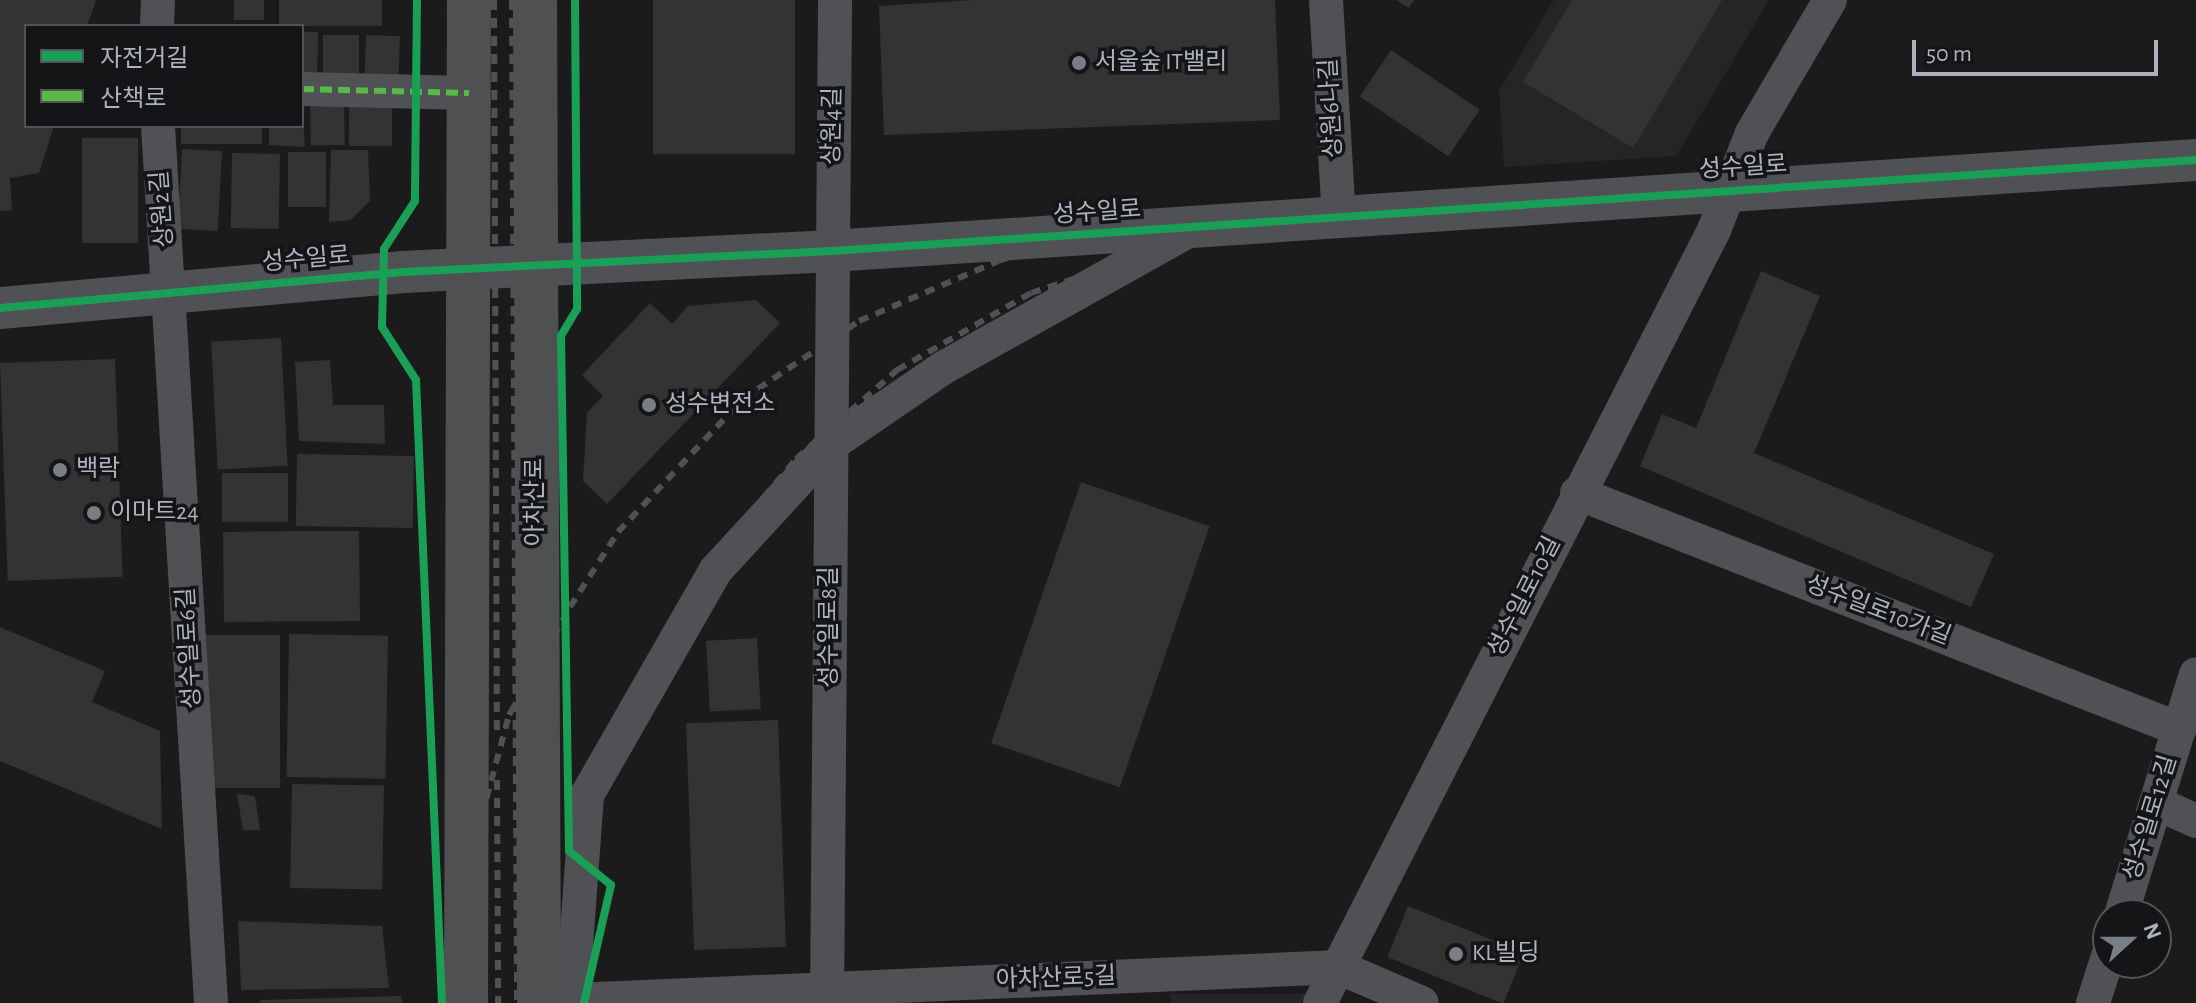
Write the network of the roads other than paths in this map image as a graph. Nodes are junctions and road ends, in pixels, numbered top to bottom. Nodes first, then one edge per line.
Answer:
1 (158, 0) edge
2 (469, 0) edge
3 (535, 0) edge
4 (835, 0) edge
5 (1326, 0) edge
6 (1830, 0) edge
7 (157, 24) edge
8 (304, 89) edge
9 (469, 93) junction
10 (158, 128) edge
11 (2196, 160) edge
12 (1724, 189) junction
13 (1339, 217) junction
14 (1197, 227) junction
15 (832, 251) junction
16 (534, 264) junction
17 (470, 268) junction
18 (169, 293) junction
19 (0, 308) edge
20 (832, 444) junction
21 (1577, 493) junction
22 (2196, 674) edge
23 (2179, 729) junction
24 (2156, 803) junction
25 (2196, 821) edge
26 (2126, 899) edge
27 (1338, 967) junction
28 (2101, 979) edge
29 (827, 996) edge
30 (550, 1001) edge
31 (211, 1003) edge
32 (466, 1003) edge
33 (1320, 1003) edge
34 (1422, 1003) edge
35 (2093, 1003) edge

1 - 7 street
2 - 9 main road
3 - 16 main road, 아차산로
4 - 15 street, 상원4길
5 - 13 street, 상원6나길
6 - 12 street, 성수일로10길
8 - 9 street
9 - 17 main road
10 - 18 street, 상원2길
11 - 12 street, 성수일로
12 - 13 street, 성수일로
12 - 21 street, 성수일로10길
13 - 14 street, 성수일로
14 - 15 street, 성수일로
14 - 20 street, 성수일로
15 - 16 street, 성수일로
15 - 20 street, 성수일로8길
16 - 17 street, 성수일로
16 - 30 main road, 아차산로
17 - 18 street, 성수일로
17 - 32 main road
18 - 19 street, 성수일로
18 - 31 street, 성수일로6길
20 - 29 street, 성수일로8길
20 - 30 street
21 - 23 street, 성수일로10가길
21 - 27 street, 성수일로10길
22 - 23 street, 성수일로12길
23 - 24 street, 성수일로12길
24 - 25 street
24 - 26 street, 성수일로12길
27 - 29 street, 아차산로5길
27 - 33 street, 성수일로10길
27 - 34 street, 아차산로5길
28 - 35 street
29 - 30 street, 아차산로5길

